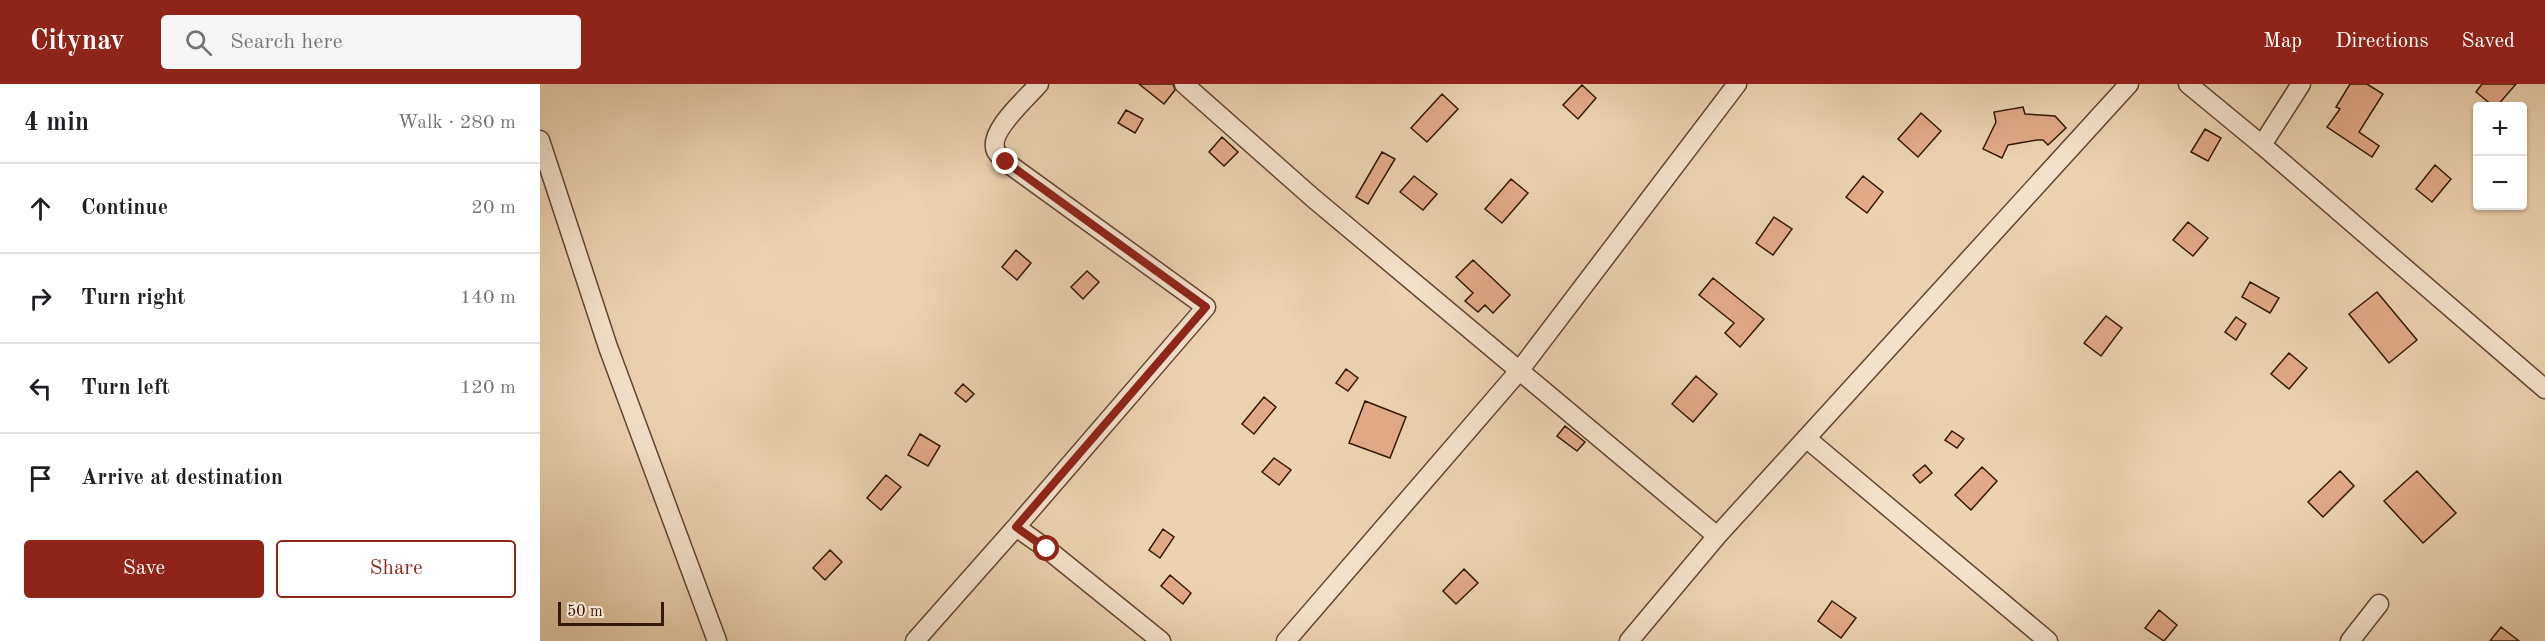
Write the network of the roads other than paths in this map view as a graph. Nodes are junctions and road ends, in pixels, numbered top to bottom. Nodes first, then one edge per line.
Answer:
1 (1039, 84) edge
2 (1184, 84) edge
3 (1737, 84) edge
4 (2129, 84) edge
5 (2188, 84) edge
6 (2301, 84) edge
7 (540, 140) edge
8 (2262, 145) junction
9 (1519, 371) junction
10 (2545, 389) edge
11 (1806, 438) junction
12 (1016, 527) junction
13 (1717, 536) junction
14 (2379, 604) dead end
15 (2025, 633) edge
16 (717, 641) edge
17 (915, 641) edge
18 (1161, 641) edge
19 (1286, 641) edge
20 (1629, 641) edge
21 (2048, 641) edge
22 (2350, 641) edge

1 - 12 street
2 - 9 street
3 - 9 street
4 - 11 street
5 - 8 street
6 - 8 street
7 - 16 street
8 - 10 street
9 - 13 street
9 - 19 street
11 - 13 street
11 - 15 street
12 - 17 street
12 - 18 street
13 - 20 street
14 - 22 street
15 - 21 street

